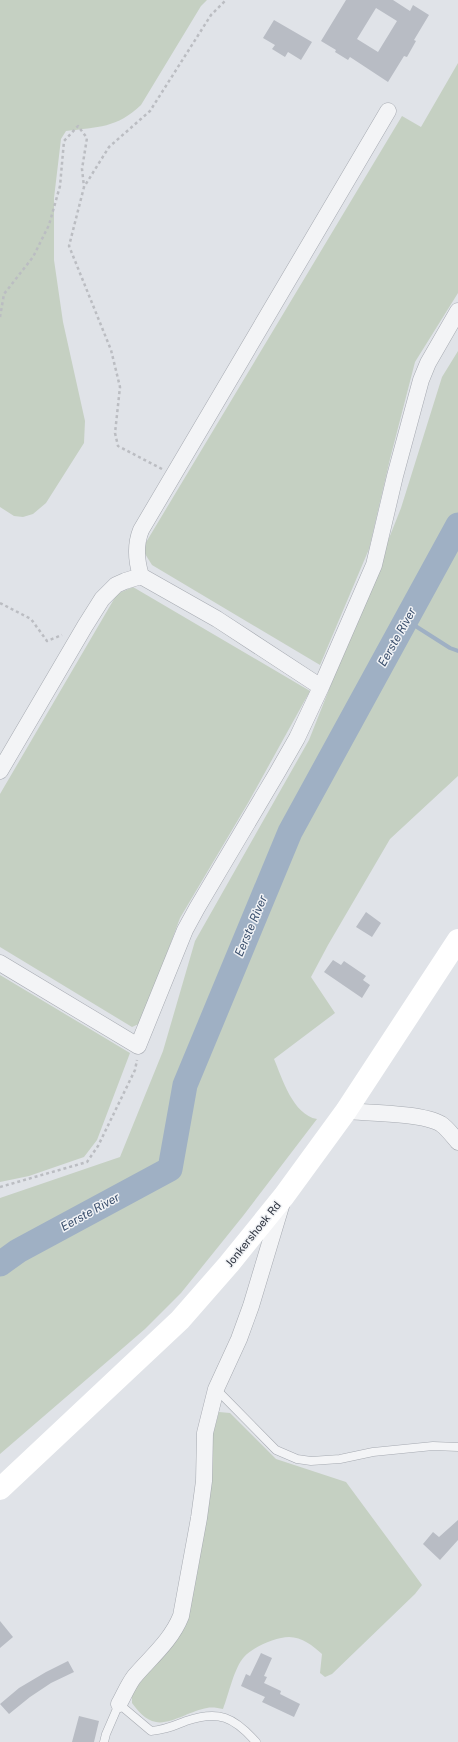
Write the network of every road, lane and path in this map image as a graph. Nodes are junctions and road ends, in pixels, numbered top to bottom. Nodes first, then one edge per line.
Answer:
1 (226, 0) edge
2 (388, 111) dead end
3 (84, 187) junction
4 (458, 311) edge
5 (0, 317) edge
6 (172, 476) junction
7 (141, 576) junction
8 (0, 603) edge
9 (85, 626) junction
10 (321, 687) junction
11 (0, 771) edge
12 (458, 940) edge
13 (0, 963) edge
14 (138, 1046) junction
15 (346, 1111) junction
16 (458, 1142) edge
17 (0, 1187) edge
18 (284, 1196) junction
19 (216, 1389) junction
20 (458, 1447) edge
21 (0, 1489) edge
22 (119, 1704) junction
23 (104, 1742) edge
24 (256, 1742) edge

1 - 3 path
2 - 6 street
3 - 5 path
3 - 6 path
4 - 10 street
6 - 7 street
7 - 9 street
7 - 10 street
8 - 9 path
9 - 11 street
10 - 14 street
12 - 15 street, Jonkershoek Rd
13 - 14 street
14 - 17 path
15 - 16 street
15 - 18 street, Jonkershoek Rd
18 - 19 street
18 - 21 street, Jonkershoek Rd
19 - 20 lane
19 - 22 street
22 - 23 lane
22 - 24 lane

